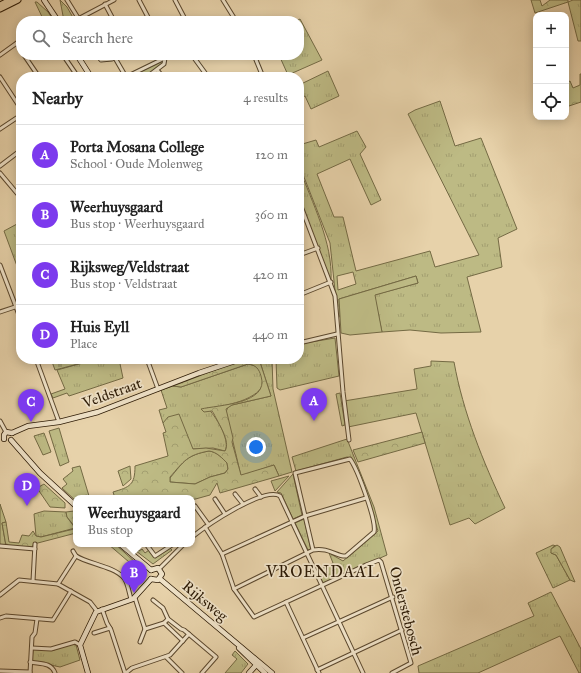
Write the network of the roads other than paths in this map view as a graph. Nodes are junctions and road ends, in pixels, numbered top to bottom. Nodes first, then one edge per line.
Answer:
1 (10, 0) edge
2 (18, 0) edge
3 (44, 0) edge
4 (48, 0) edge
5 (67, 0) edge
6 (114, 0) edge
7 (139, 0) edge
8 (175, 0) edge
9 (223, 0) edge
10 (106, 4) junction
11 (0, 5) edge
12 (0, 9) edge
13 (51, 9) junction
14 (55, 16) edge
15 (77, 16) edge
16 (86, 16) edge
17 (112, 16) edge
18 (147, 16) edge
19 (183, 16) edge
20 (233, 16) edge
21 (16, 44) edge
22 (0, 55) edge
23 (27, 60) edge
24 (66, 60) edge
25 (80, 60) edge
26 (116, 60) edge
27 (161, 60) edge
28 (165, 60) edge
29 (196, 60) edge
30 (256, 60) edge
31 (157, 70) joint
32 (36, 72) edge
33 (75, 72) edge
34 (88, 72) edge
35 (123, 72) edge
36 (136, 72) edge
37 (154, 72) edge
38 (204, 72) edge
39 (261, 72) edge
40 (0, 77) edge
41 (16, 102) edge
42 (16, 118) edge
43 (0, 129) edge
44 (16, 154) edge
45 (0, 166) edge
46 (0, 173) edge
47 (16, 192) edge
48 (304, 214) edge
49 (318, 248) junction
50 (304, 253) edge
51 (0, 265) edge
52 (331, 282) junction
53 (304, 292) edge
54 (16, 307) joint
55 (0, 312) edge
56 (337, 334) junction
57 (304, 342) edge
58 (38, 364) edge
59 (149, 364) edge
60 (227, 364) edge
61 (158, 389) junction
62 (0, 421) edge
63 (59, 422) junction
64 (6, 432) junction
65 (12, 433) junction
66 (2, 440) edge
67 (11, 440) junction
68 (349, 440) dead end
69 (255, 489) dead end
70 (235, 494) dead end
71 (261, 498) junction
72 (366, 498) junction
73 (215, 499) dead end
74 (73, 503) edge
75 (243, 504) junction
76 (195, 506) dead end
77 (225, 514) junction
78 (304, 516) junction
79 (292, 522) junction
80 (208, 524) junction
81 (205, 527) junction
82 (195, 535) edge
83 (35, 544) dead end
84 (0, 546) edge
85 (124, 547) edge
86 (148, 547) edge
87 (168, 547) edge
88 (173, 547) edge
89 (181, 547) edge
90 (35, 548) junction
91 (313, 550) junction
92 (73, 551) dead end
93 (176, 551) junction
94 (307, 552) junction
95 (222, 554) junction
96 (76, 556) junction
97 (160, 569) junction
98 (151, 570) junction
99 (160, 578) junction
100 (151, 579) junction
101 (33, 581) junction
102 (58, 584) junction
103 (322, 585) junction
104 (234, 589) junction
105 (71, 591) junction
106 (0, 595) edge
107 (393, 596) junction
108 (133, 598) junction
109 (153, 600) dead end
110 (286, 602) junction
111 (100, 610) junction
112 (0, 618) edge
113 (37, 619) junction
114 (168, 619) junction
115 (340, 622) junction
116 (164, 624) junction
117 (110, 628) junction
118 (145, 629) junction
119 (402, 630) junction
120 (94, 633) dead end
121 (189, 634) junction
122 (303, 638) junction
123 (183, 641) junction
124 (140, 642) dead end
125 (80, 645) junction
126 (32, 648) junction
127 (354, 652) junction
128 (166, 657) junction
129 (30, 662) junction
130 (258, 665) junction
131 (0, 671) edge
132 (318, 671) edge
133 (30, 673) edge
134 (55, 673) edge
135 (88, 673) edge
136 (126, 673) edge
137 (182, 673) edge
138 (202, 673) edge
139 (249, 673) edge
140 (252, 673) edge
141 (265, 673) edge
142 (272, 673) edge
143 (362, 673) edge
144 (392, 673) edge

1 - 11 main road
2 - 12 main road
3 - 13 street
4 - 13 street
5 - 15 street
6 - 10 street
7 - 18 street
8 - 19 street
9 - 20 street
10 - 16 street
10 - 17 street
13 - 14 street
21 - 22 street
23 - 32 street
24 - 33 street
25 - 34 street
26 - 35 street
27 - 36 street
28 - 31 street
29 - 38 street
30 - 39 street
31 - 37 street
40 - 41 street
42 - 43 street
44 - 45 street
46 - 47 street
48 - 49 street
49 - 50 street
49 - 52 street
51 - 54 street
52 - 53 street
52 - 56 street
54 - 55 street
56 - 57 street
56 - 68 street
58 - 63 street
59 - 61 street
60 - 61 street, Veldstraat
61 - 63 street, Veldstraat
62 - 64 street
63 - 65 street, Veldstraat
64 - 65 street
64 - 66 street
65 - 67 street
66 - 67 street
67 - 74 street
69 - 71 street
70 - 75 street
71 - 75 street
71 - 79 street
72 - 78 street
72 - 78 street
72 - 91 street
73 - 77 street
75 - 77 street
76 - 80 street
77 - 80 street
78 - 79 street
78 - 91 street
79 - 94 street
79 - 95 street
80 - 81 street
81 - 82 street
81 - 95 street
83 - 90 street
84 - 90 street
85 - 98 street
86 - 87 street
88 - 93 street
89 - 93 street
90 - 101 street
91 - 94 street
92 - 96 street
93 - 97 street
94 - 103 street
94 - 104 street
95 - 104 street
96 - 102 street
96 - 108 street
97 - 98 street
97 - 99 street
98 - 100 street
99 - 100 street
99 - 130 street, Rijksweg
100 - 108 street
101 - 102 street
101 - 106 street
102 - 105 street
103 - 107 street, Onderstebosch
103 - 110 street, Onderstebosch
103 - 115 street
104 - 110 street, Onderstebosch
105 - 111 street
105 - 113 street
107 - 115 street
107 - 119 street, Onderstebosch
108 - 111 street
108 - 118 street
109 - 114 street
110 - 122 street
111 - 117 street
111 - 125 street
112 - 113 street
113 - 126 street
114 - 116 street
114 - 121 street
115 - 122 street
115 - 127 street
116 - 118 street
116 - 123 street
117 - 120 street
117 - 136 street
118 - 124 street
119 - 127 street
119 - 144 street, Onderstebosch
121 - 123 street
121 - 138 street
122 - 132 street
123 - 128 street
125 - 126 street
125 - 135 street
126 - 129 street
127 - 132 street
127 - 143 street
128 - 136 street
128 - 137 street
129 - 133 street
129 - 134 street
130 - 139 street
130 - 140 street
130 - 141 street, Rijksweg
130 - 142 street, Rijksweg
131 - 133 street

